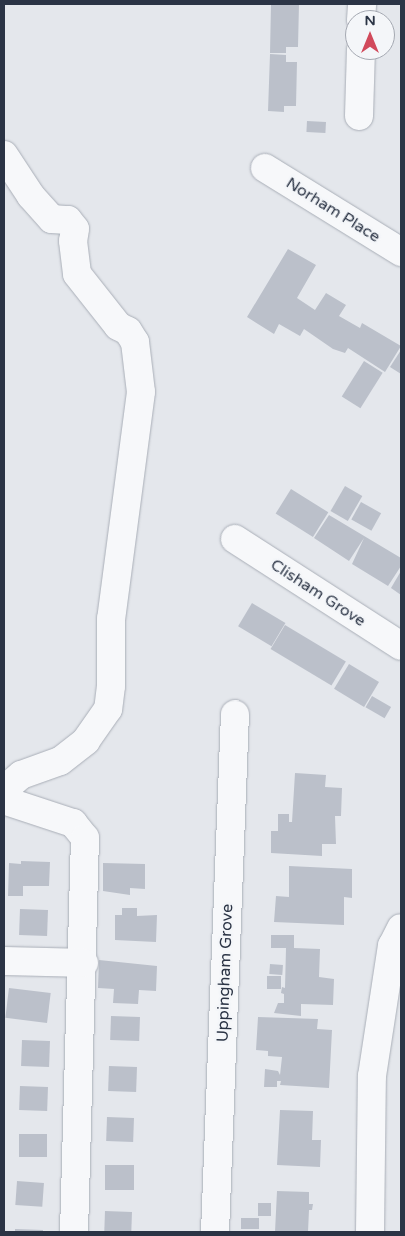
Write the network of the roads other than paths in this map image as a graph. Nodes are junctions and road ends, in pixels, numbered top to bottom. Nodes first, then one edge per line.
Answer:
1 (361, 60) edge
2 (359, 116) dead end
3 (4, 155) edge
4 (265, 168) dead end
5 (401, 252) edge
6 (235, 539) dead end
7 (401, 646) edge
8 (235, 714) dead end
9 (401, 928) edge
10 (4, 961) edge
11 (84, 963) junction
12 (74, 1232) edge
13 (216, 1232) edge
14 (370, 1232) edge

1 - 2 street
3 - 11 street
4 - 5 street, Norham Place
6 - 7 street, Clisham Grove
8 - 13 street, Uppingham Grove
9 - 14 street
10 - 11 street
11 - 12 street

